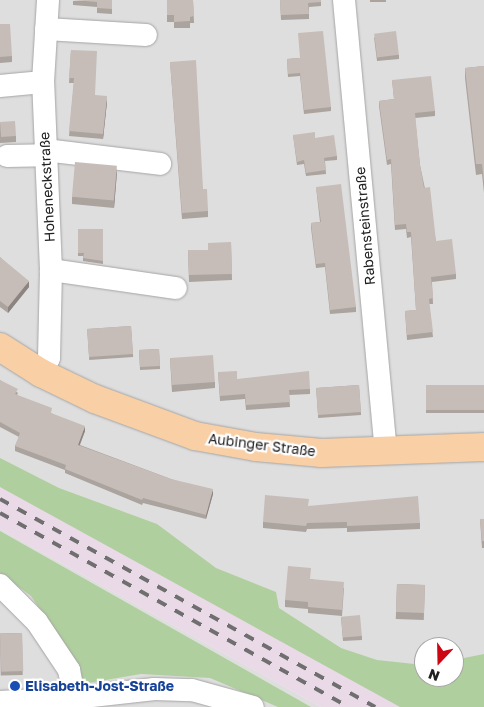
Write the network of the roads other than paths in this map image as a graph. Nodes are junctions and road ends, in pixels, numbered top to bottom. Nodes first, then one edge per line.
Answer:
1 (48, 0) edge
2 (344, 0) edge
3 (46, 29) junction
4 (146, 35) dead end
5 (43, 82) junction
6 (0, 86) edge
7 (46, 152) junction
8 (7, 156) dead end
9 (160, 164) dead end
10 (52, 270) junction
11 (176, 288) dead end
12 (0, 347) edge
13 (41, 373) junction
14 (484, 446) edge
15 (386, 452) junction
16 (0, 585) edge
17 (0, 702) edge
18 (75, 703) edge
19 (252, 707) edge

1 - 3 street, Hoheneckstraße
2 - 15 street, Rabensteinstraße
3 - 4 street
3 - 5 street, Hoheneckstraße
5 - 6 street
5 - 7 street, Hoheneckstraße
7 - 8 street
7 - 9 street
7 - 10 street, Hoheneckstraße
10 - 11 street
10 - 13 street, Hoheneckstraße
12 - 13 main road, Aubinger Straße
13 - 15 main road, Aubinger Straße
14 - 15 main road, Aubinger Straße
16 - 18 street
17 - 18 street
18 - 19 street

